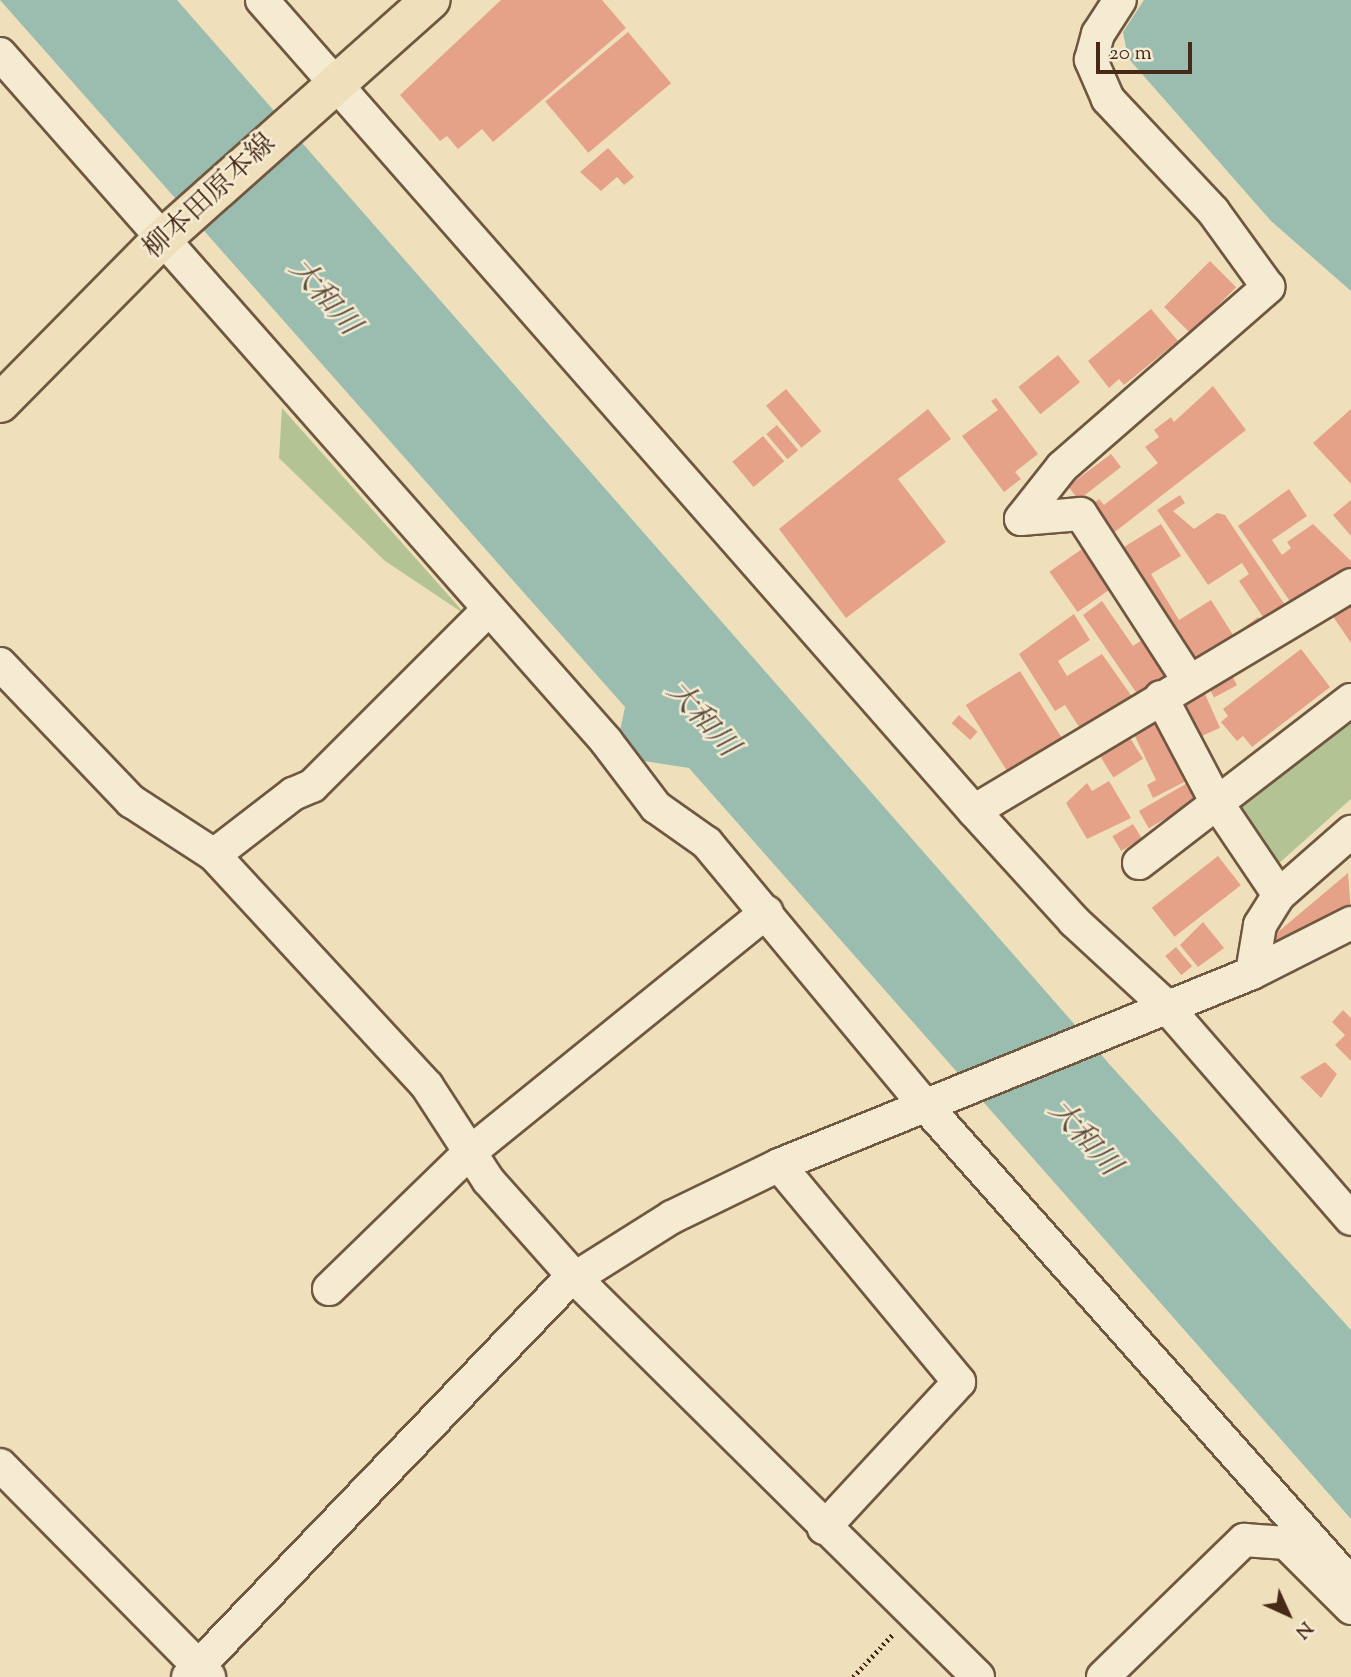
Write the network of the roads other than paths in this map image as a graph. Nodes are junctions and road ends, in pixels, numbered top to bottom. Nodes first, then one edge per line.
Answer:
1 (262, 0) edge
2 (430, 0) edge
3 (1120, 0) edge
4 (0, 54) edge
5 (331, 86) junction
6 (166, 236) junction
7 (0, 403) edge
8 (1351, 586) edge
9 (486, 612) junction
10 (0, 664) edge
11 (1189, 681) junction
12 (1161, 697) junction
13 (1351, 700) edge
14 (1217, 803) junction
15 (974, 811) junction
16 (1351, 832) edge
17 (214, 855) junction
18 (1139, 863) dead end
19 (1279, 895) junction
20 (766, 912) junction
21 (1351, 923) edge
22 (1252, 974) junction
23 (1153, 1012) junction
24 (936, 1099) junction
25 (469, 1153) junction
26 (779, 1165) junction
27 (1351, 1219) edge
28 (575, 1278) junction
29 (329, 1289) dead end
30 (0, 1465) edge
31 (824, 1528) junction
32 (1351, 1584) edge
33 (1351, 1608) edge
34 (199, 1674) edge
35 (978, 1677) edge
36 (1103, 1677) edge

1 - 5 street
2 - 5 main road, 柳本田原本線
3 - 11 street
4 - 6 street
5 - 6 main road, 柳本田原本線
5 - 15 street
6 - 7 main road, 柳本田原本線
6 - 9 street
8 - 11 street
9 - 17 street
9 - 20 street
10 - 17 street
11 - 12 street
12 - 14 street
12 - 15 street
13 - 14 street
14 - 18 street
14 - 19 street
15 - 23 street
16 - 19 street
17 - 25 street
19 - 22 street
20 - 24 street
20 - 25 street
21 - 22 street
22 - 23 street
23 - 24 street
23 - 27 street
24 - 26 street
24 - 32 street
25 - 28 street
25 - 29 street
26 - 28 street
26 - 31 street
28 - 31 street
28 - 34 street
30 - 34 street
31 - 35 street
33 - 36 street

